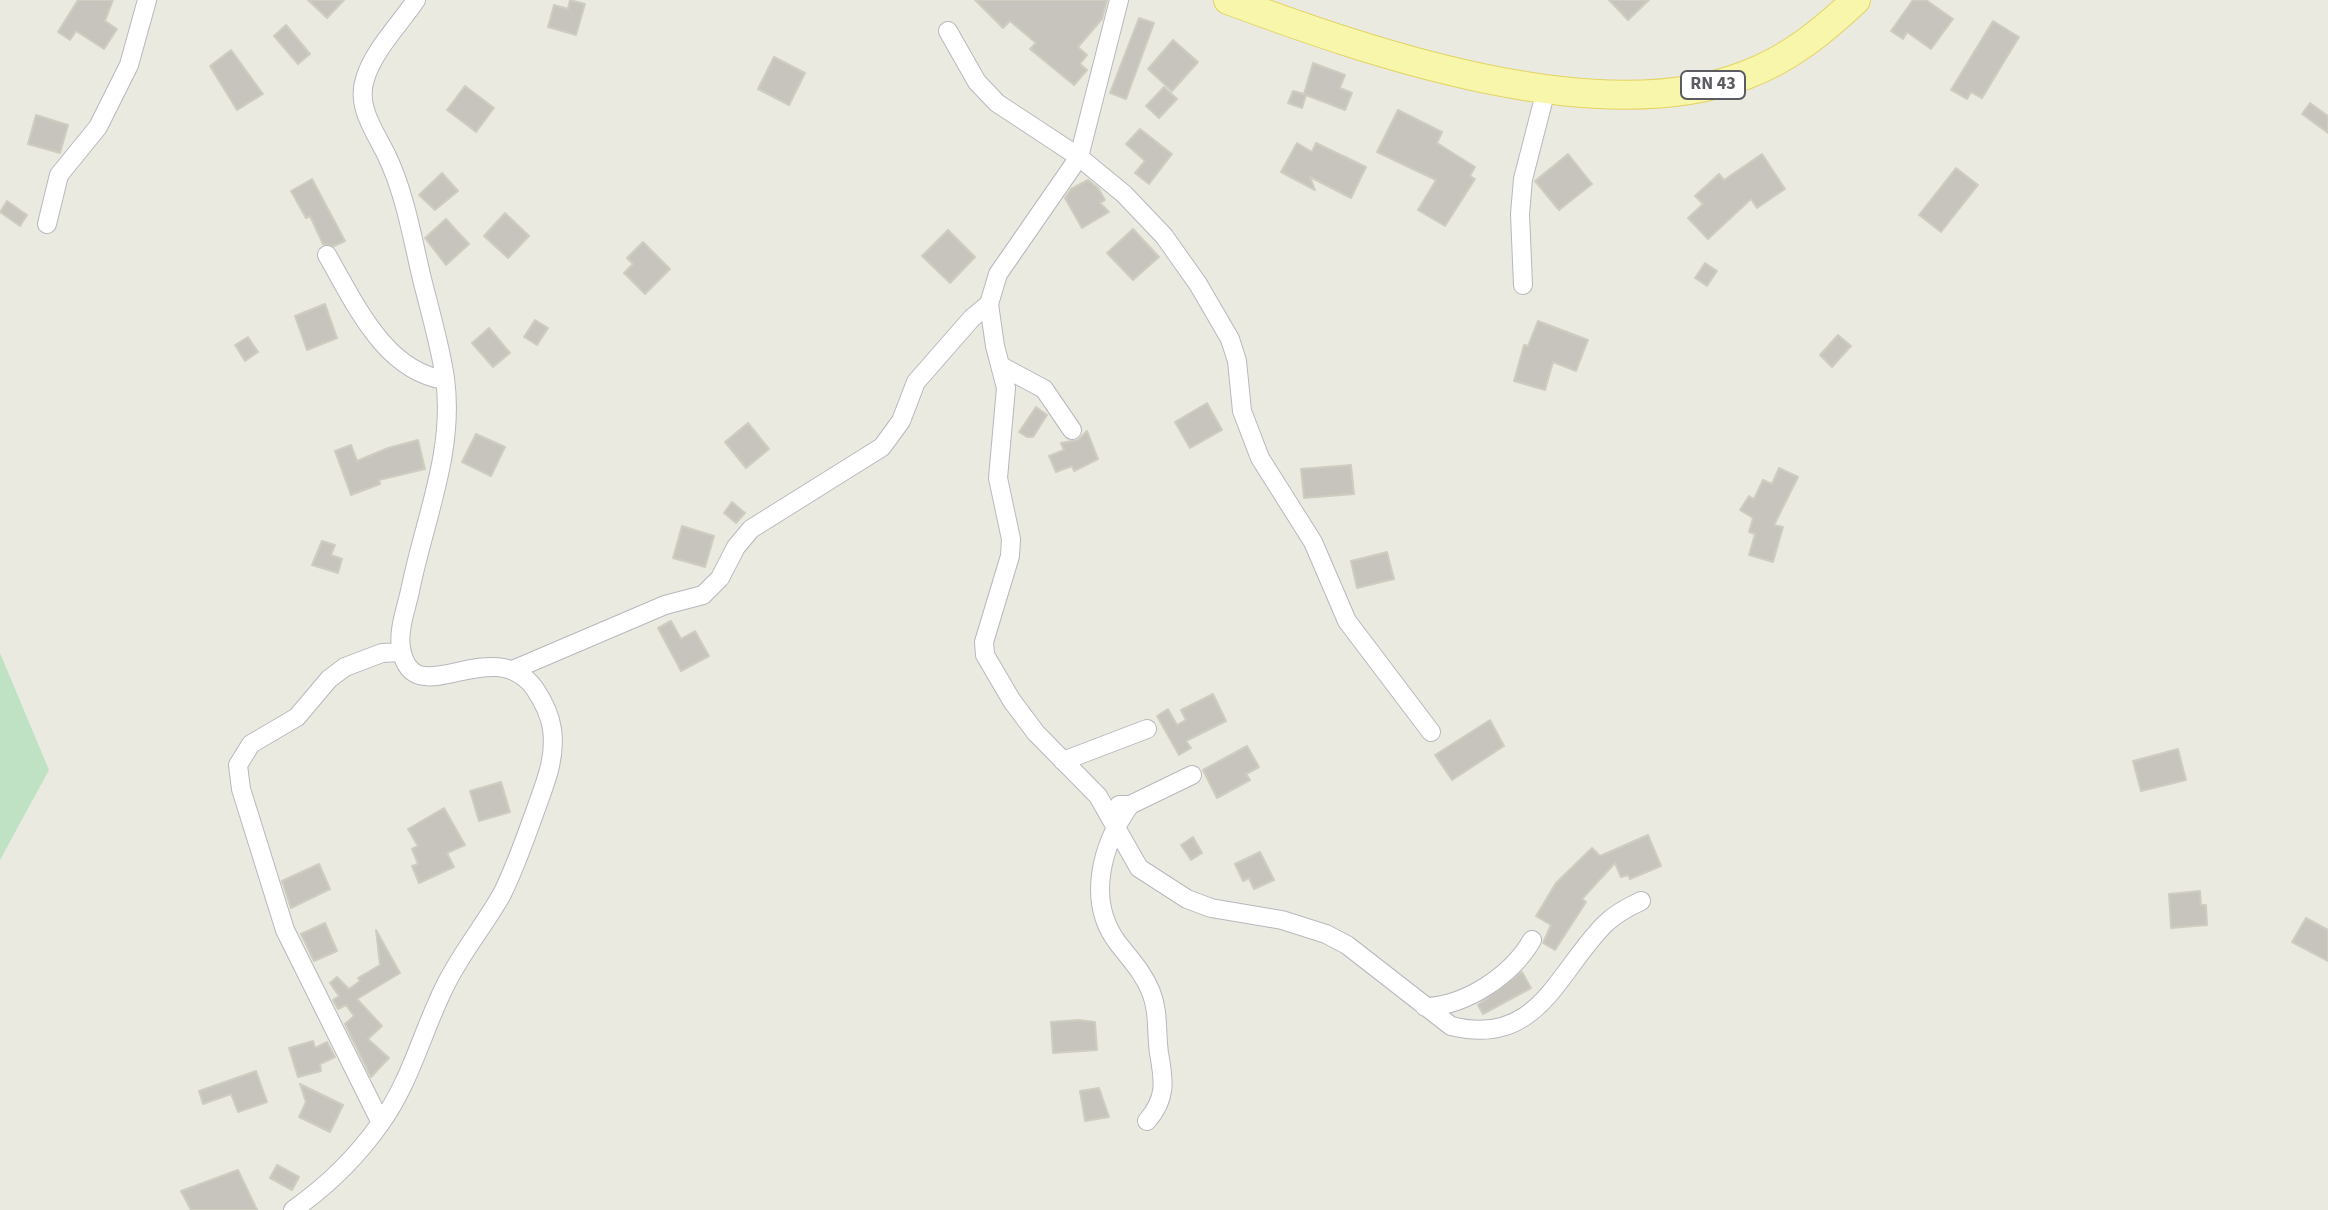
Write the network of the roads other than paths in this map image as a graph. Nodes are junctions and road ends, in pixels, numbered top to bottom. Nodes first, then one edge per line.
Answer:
1 (147, 0) edge
2 (416, 0) edge
3 (1119, 0) edge
4 (1228, 0) edge
5 (1856, 0) edge
6 (948, 31) dead end
7 (1546, 90) junction
8 (1079, 157) junction
9 (47, 224) dead end
10 (327, 255) dead end
11 (1523, 285) dead end
12 (989, 304) junction
13 (1001, 366) junction
14 (445, 380) junction
15 (1072, 430) dead end
16 (402, 652) junction
17 (515, 669) junction
18 (1147, 729) dead end
19 (1431, 732) dead end
20 (1063, 761) junction
21 (1192, 775) dead end
22 (1098, 796) junction
23 (1130, 805) junction
24 (1114, 827) junction
25 (1641, 901) dead end
26 (1532, 940) dead end
27 (1425, 1007) junction
28 (1147, 1121) dead end
29 (381, 1123) junction
30 (293, 1210) edge

1 - 9 street
2 - 14 street
3 - 8 street
4 - 7 main road, RN 43
5 - 7 main road, RN 43
6 - 8 street
7 - 11 street
8 - 12 street
8 - 19 street
10 - 14 street
12 - 13 street
12 - 17 street
13 - 15 street
13 - 20 street
14 - 16 street
16 - 17 street
16 - 29 street
17 - 29 street
18 - 20 street
20 - 22 street
21 - 23 street
22 - 23 street
22 - 24 street
23 - 24 street
24 - 27 street
24 - 28 street
25 - 27 street
26 - 27 street
29 - 30 street

